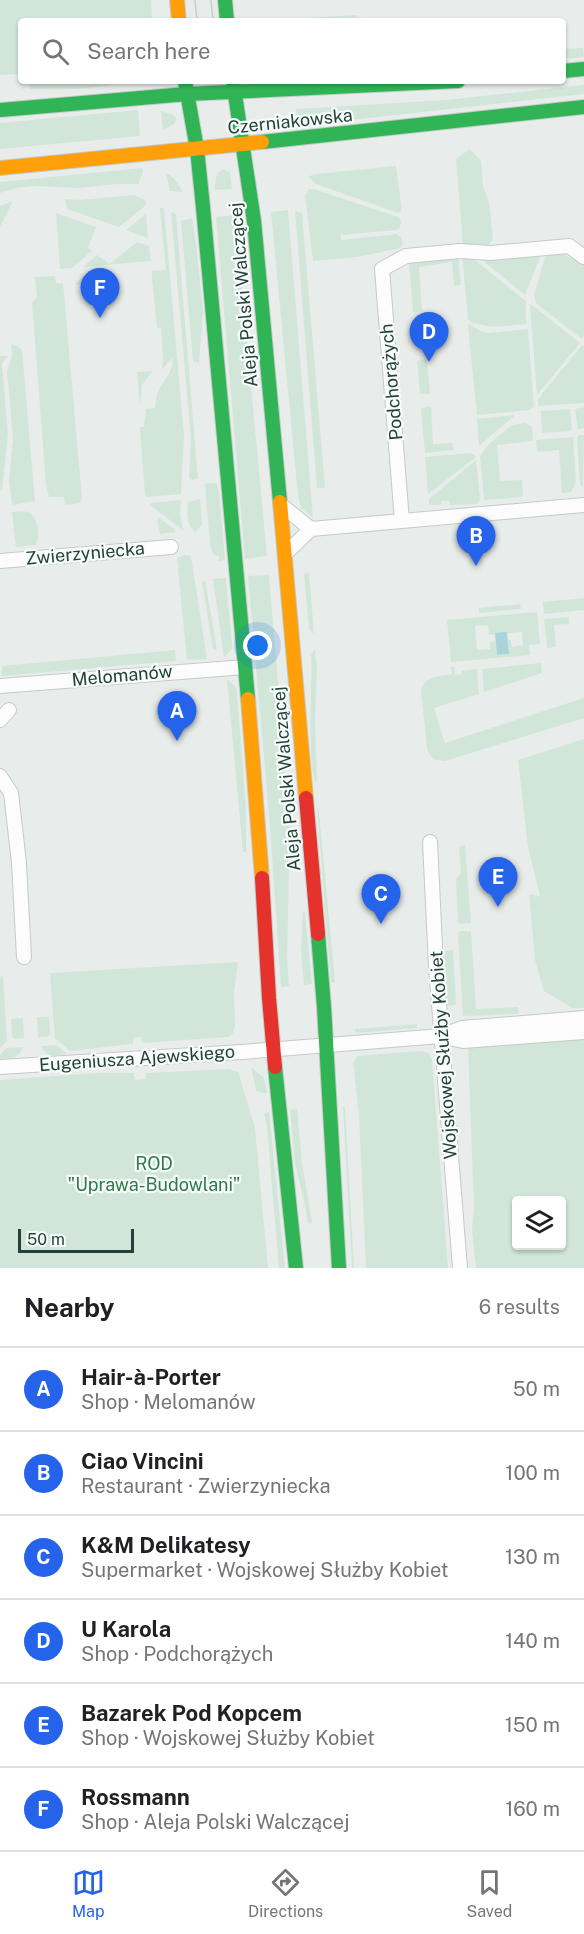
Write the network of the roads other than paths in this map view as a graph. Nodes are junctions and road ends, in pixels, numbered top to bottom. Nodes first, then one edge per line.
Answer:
1 (177, 0) edge
2 (225, 0) edge
3 (179, 18) edge
4 (227, 18) edge
5 (584, 69) edge
6 (566, 71) edge
7 (324, 84) edge
8 (234, 86) edge
9 (186, 87) edge
10 (584, 107) edge
11 (0, 110) edge
12 (244, 144) junction
13 (197, 149) junction
14 (0, 168) edge
15 (584, 257) edge
16 (281, 505) junction
17 (584, 505) edge
18 (402, 521) junction
19 (311, 529) junction
20 (171, 547) dead end
21 (285, 554) junction
22 (0, 561) edge
23 (245, 666) junction
24 (0, 686) edge
25 (0, 776) edge
26 (430, 842) dead end
27 (24, 957) dead end
28 (584, 1018) edge
29 (584, 1032) edge
30 (441, 1036) junction
31 (325, 1046) junction
32 (274, 1050) junction
33 (0, 1067) edge
34 (296, 1268) edge
35 (339, 1268) edge
36 (460, 1268) edge

1 - 3 main road
2 - 4 main road
5 - 6 main road
7 - 8 main road, Czerniakowska
8 - 9 main road, Czerniakowska
8 - 12 main road, Aleja Polski Walczącej
9 - 11 main road, Czerniakowska
9 - 13 main road, Aleja Polski Walczącej
10 - 12 main road, Czerniakowska
12 - 13 main road, Czerniakowska
12 - 16 main road, Aleja Polski Walczącej
13 - 14 main road, Czerniakowska
13 - 23 main road, Aleja Polski Walczącej
15 - 18 street, Podchorążych
16 - 19 street
16 - 21 main road, Aleja Polski Walczącej
17 - 18 street
18 - 19 street
19 - 21 street
20 - 22 street, Zwierzyniecka
21 - 31 main road, Aleja Polski Walczącej
23 - 24 street, Melomanów
23 - 32 main road, Aleja Polski Walczącej
25 - 27 street
26 - 30 street, Wojskowej Służby Kobiet
28 - 30 street
29 - 30 street
30 - 31 street, Eugeniusza Ajewskiego
30 - 36 street, Wojskowej Służby Kobiet
31 - 32 street, Eugeniusza Ajewskiego
31 - 35 main road, Aleja Polski Walczącej
32 - 33 street, Eugeniusza Ajewskiego
32 - 34 main road, Aleja Polski Walczącej

